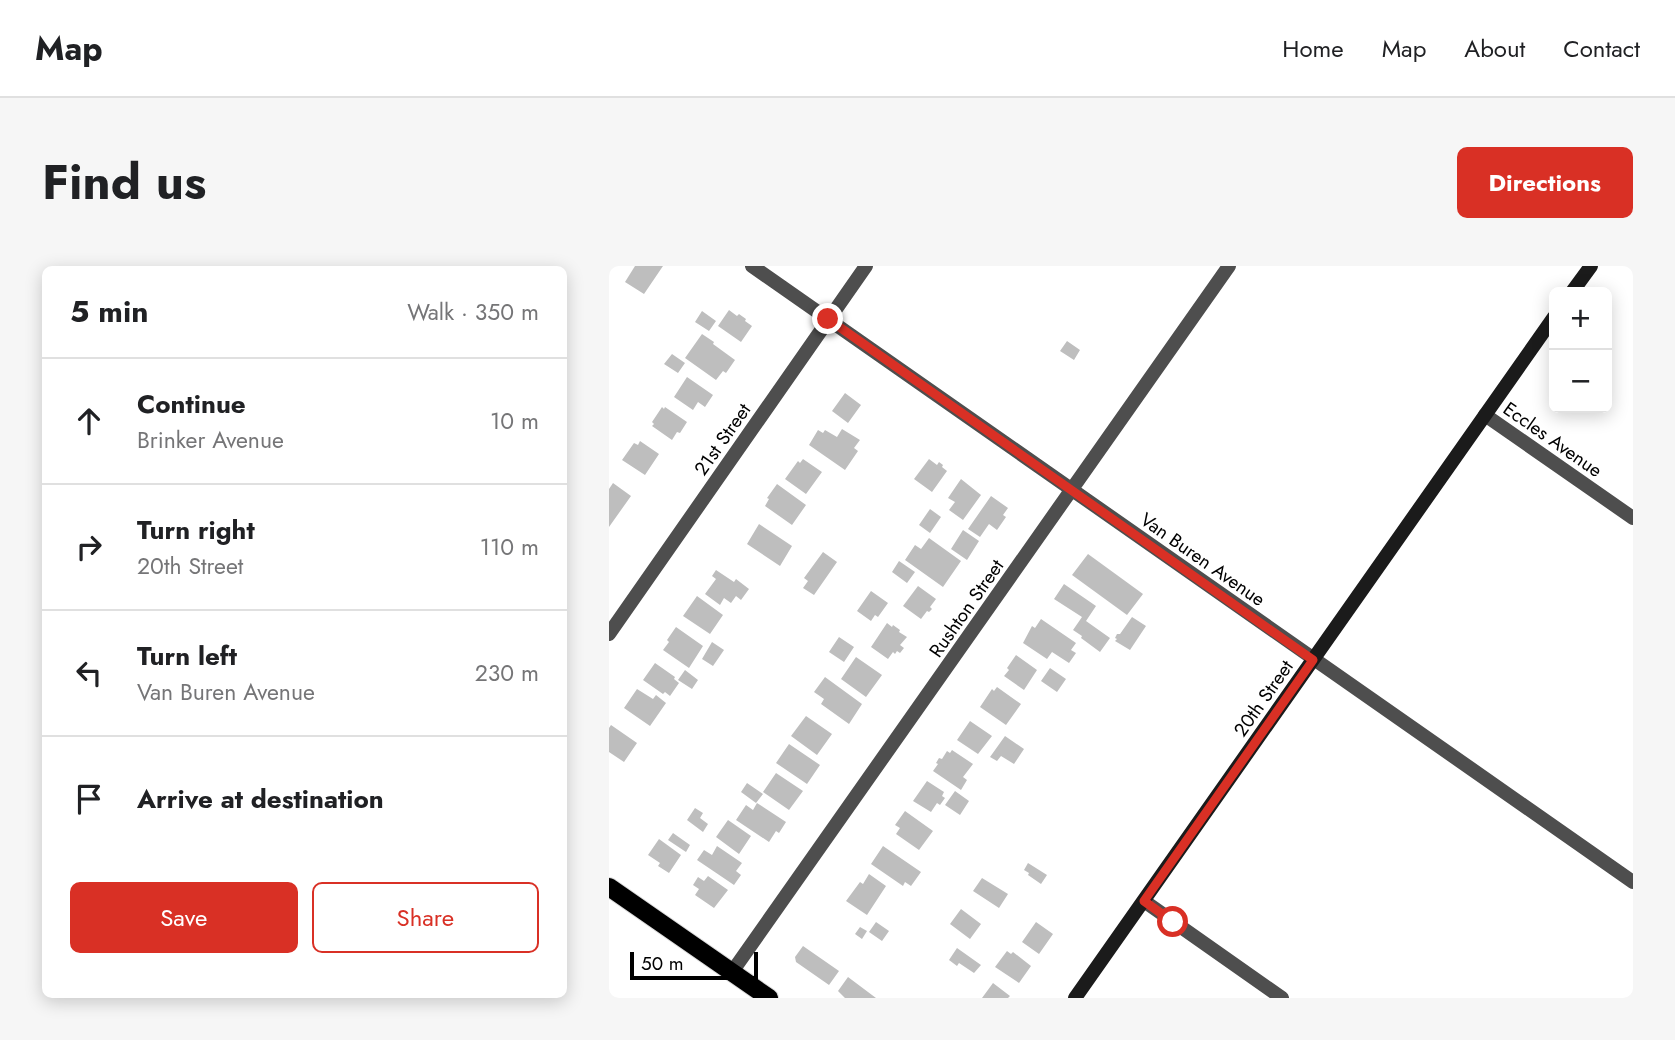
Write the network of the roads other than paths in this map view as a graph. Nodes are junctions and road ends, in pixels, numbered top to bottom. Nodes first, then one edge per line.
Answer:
1 (752, 266) edge
2 (866, 266) edge
3 (1229, 266) edge
4 (1591, 266) edge
5 (1576, 287) edge
6 (828, 319) junction
7 (1549, 324) edge
8 (1485, 415) junction
9 (1072, 491) junction
10 (1633, 518) edge
11 (609, 634) edge
12 (1313, 660) junction
13 (1633, 882) edge
14 (609, 887) edge
15 (1144, 901) junction
16 (732, 972) junction
17 (769, 998) edge
18 (1075, 998) edge
19 (1282, 998) edge

1 - 6 street, Van Buren Avenue
2 - 6 street, 21st Street
3 - 9 street, Rushton Street
4 - 5 main road
6 - 9 street, Van Buren Avenue
6 - 11 street, 21st Street
7 - 8 main road, 20th Street
8 - 10 street, Eccles Avenue
8 - 12 main road, 20th Street
9 - 12 street, Van Buren Avenue
9 - 16 street, Rushton Street
12 - 13 street, Van Buren Avenue
12 - 15 main road, 20th Street
14 - 16 main road
15 - 18 main road, 20th Street
15 - 19 street
16 - 17 main road

